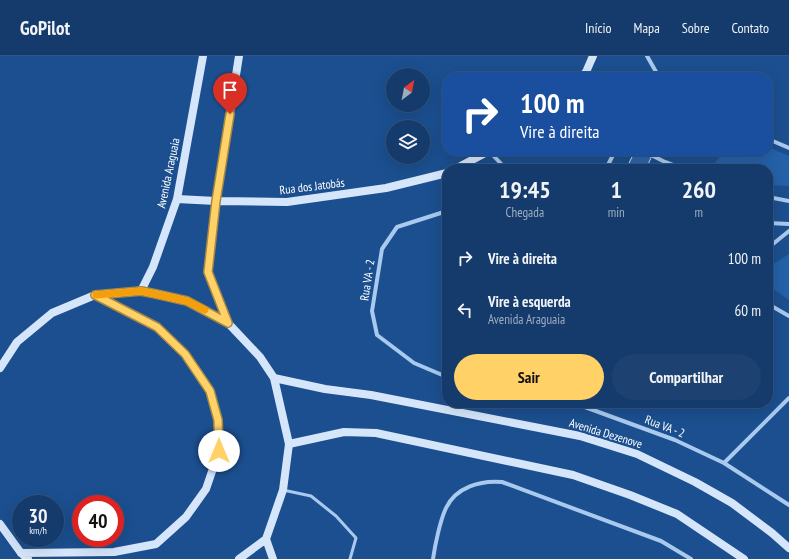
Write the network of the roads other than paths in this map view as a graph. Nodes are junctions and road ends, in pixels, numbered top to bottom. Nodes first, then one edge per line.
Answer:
1 (204, 56) edge
2 (239, 56) edge
3 (593, 56) edge
4 (647, 56) edge
5 (587, 72) edge
6 (657, 72) edge
7 (773, 141) edge
8 (789, 148) edge
9 (480, 156) edge
10 (494, 156) edge
11 (653, 156) edge
12 (666, 163) joint
13 (464, 164) edge
14 (501, 164) edge
15 (669, 164) edge
16 (442, 174) edge
17 (773, 198) edge
18 (177, 199) junction
19 (216, 201) junction
20 (789, 201) edge
21 (442, 212) edge
22 (773, 223) edge
23 (789, 224) edge
24 (789, 231) edge
25 (773, 244) edge
26 (141, 291) junction
27 (95, 295) junction
28 (773, 307) edge
29 (789, 316) edge
30 (228, 323) junction
31 (0, 368) edge
32 (442, 375) edge
33 (274, 378) junction
34 (789, 398) edge
35 (588, 408) edge
36 (289, 444) junction
37 (724, 463) junction
38 (283, 490) junction
39 (789, 505) edge
40 (0, 524) edge
41 (266, 540) junction
42 (789, 548) edge
43 (21, 553) junction
44 (28, 559) edge
45 (239, 559) edge
46 (274, 559) edge
47 (350, 559) edge
48 (433, 559) edge
49 (691, 559) edge
50 (744, 559) edge

1 - 18 street, Avenida Araguaia
2 - 19 street
3 - 5 street
4 - 6 street
7 - 8 street
9 - 13 street
10 - 14 street
11 - 12 street
12 - 15 street
16 - 19 street, Rua dos Jatobás
17 - 20 street
18 - 19 street, Rua dos Jatobás
18 - 26 street, Avenida Araguaia
19 - 30 street
21 - 32 street, Rua VA - 2
22 - 23 street
24 - 25 street
26 - 27 street
26 - 30 street
27 - 31 street
27 - 43 street
28 - 29 street
30 - 33 street
33 - 36 street
33 - 42 street, Avenida Dezenove
34 - 37 street
35 - 37 street, Rua VA - 2
36 - 38 street
36 - 50 street
37 - 39 street, Rua VA - 2
38 - 41 street
38 - 47 lane
40 - 43 street
41 - 45 street
41 - 46 street
43 - 44 street
48 - 49 street

